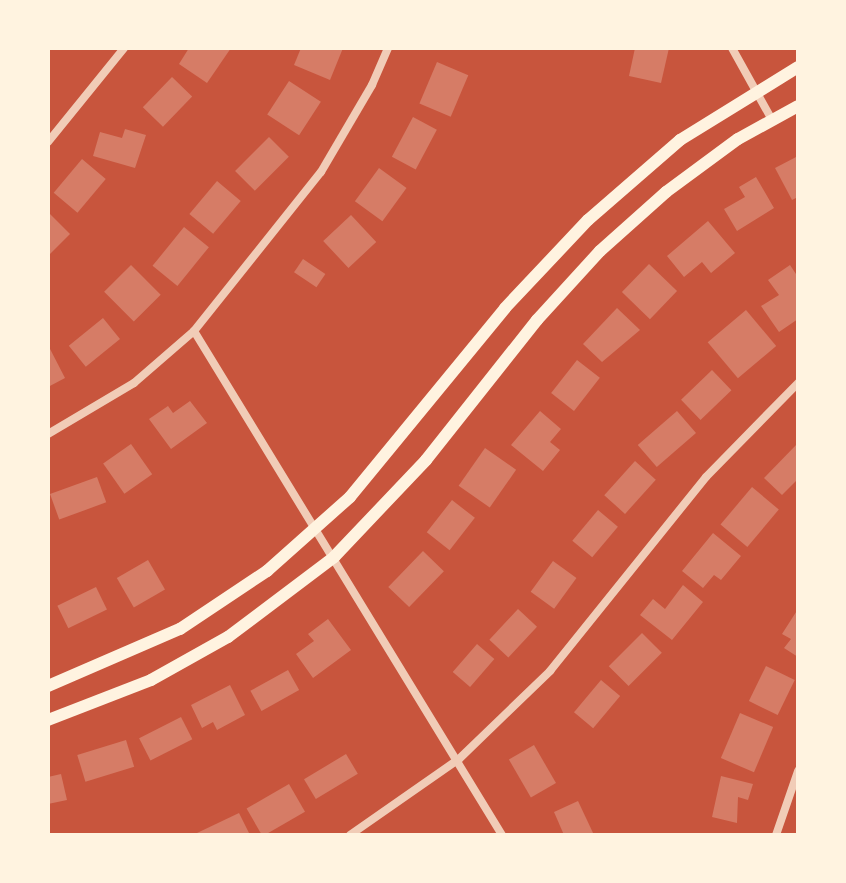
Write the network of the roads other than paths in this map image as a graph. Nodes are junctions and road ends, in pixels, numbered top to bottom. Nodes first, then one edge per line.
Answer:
1 (124, 48) edge
2 (388, 48) edge
3 (732, 48) edge
4 (798, 67) edge
5 (755, 91) junction
6 (798, 106) edge
7 (772, 120) junction
8 (48, 142) edge
9 (194, 331) junction
10 (798, 383) edge
11 (48, 434) edge
12 (314, 532) junction
13 (334, 557) junction
14 (48, 686) edge
15 (48, 720) edge
16 (459, 759) junction
17 (798, 771) edge
18 (350, 835) edge
19 (502, 835) edge
20 (776, 835) edge

1 - 8 street
2 - 9 street
3 - 5 street
4 - 5 main road
5 - 7 street
5 - 12 main road
6 - 7 main road
7 - 13 main road
9 - 11 street
9 - 12 street
10 - 16 street
12 - 13 street
12 - 14 main road
13 - 15 main road
13 - 16 street
16 - 18 street
16 - 19 street
17 - 20 street

